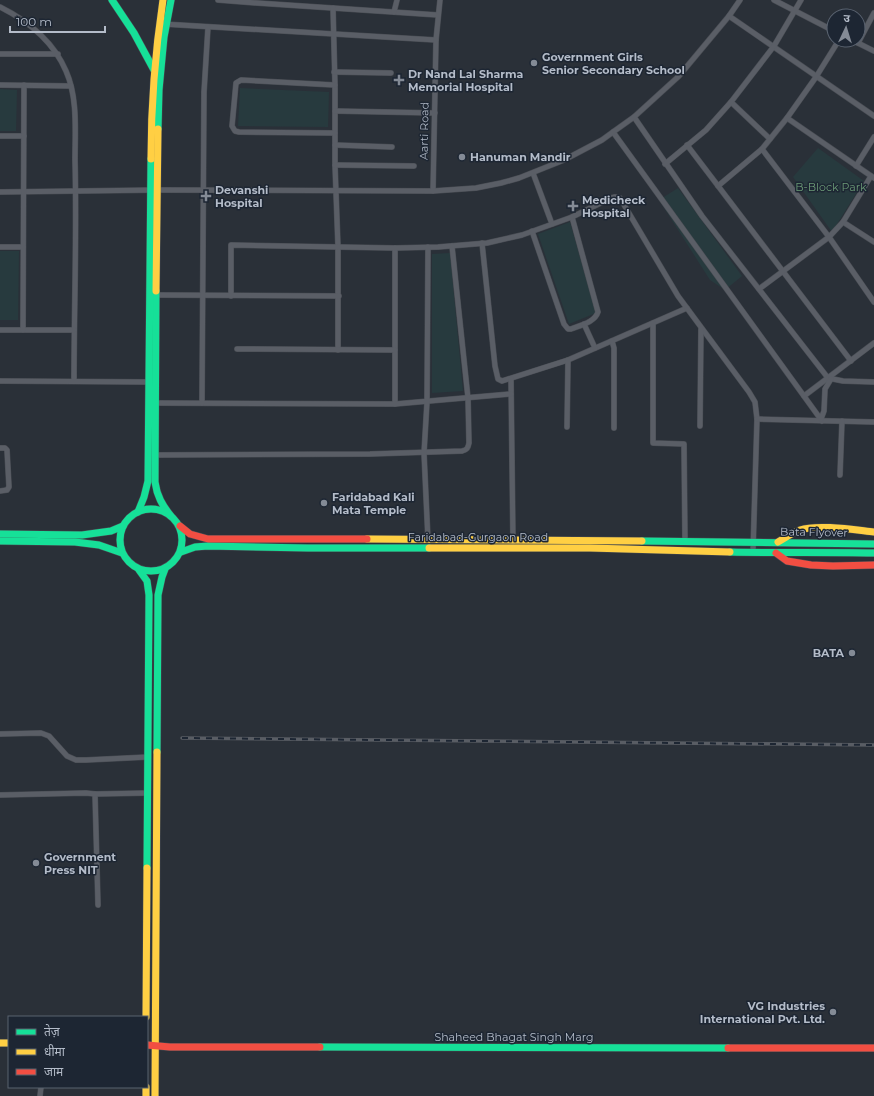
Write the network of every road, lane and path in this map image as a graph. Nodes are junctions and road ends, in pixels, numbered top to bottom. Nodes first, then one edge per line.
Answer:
1 (112, 0) edge
2 (163, 0) edge
3 (171, 0) edge
4 (218, 0) edge
5 (397, 0) edge
6 (440, 0) edge
7 (740, 0) edge
8 (774, 0) edge
9 (801, 0) edge
10 (257, 2) edge
11 (0, 7) edge
12 (333, 8) junction
13 (795, 11) junction
14 (394, 12) junction
15 (874, 13) edge
16 (438, 15) junction
17 (729, 16) junction
18 (163, 24) junction
19 (208, 27) junction
20 (826, 27) edge
21 (866, 28) edge
22 (333, 33) junction
23 (436, 40) junction
24 (774, 46) junction
25 (834, 48) edge
26 (0, 54) edge
27 (58, 54) junction
28 (154, 71) junction
29 (334, 72) junction
30 (391, 73) dead end
31 (816, 77) junction
32 (160, 82) junction
33 (0, 85) edge
34 (24, 85) junction
35 (335, 85) junction
36 (71, 86) junction
37 (731, 102) junction
38 (335, 111) junction
39 (435, 113) junction
40 (874, 116) edge
41 (634, 117) junction
42 (787, 118) junction
43 (613, 132) junction
44 (334, 133) junction
45 (0, 136) edge
46 (24, 136) junction
47 (874, 137) edge
48 (770, 139) junction
49 (335, 145) junction
50 (688, 145) junction
51 (392, 147) dead end
52 (762, 148) junction
53 (666, 164) junction
54 (335, 165) junction
55 (414, 166) dead end
56 (856, 166) junction
57 (533, 172) junction
58 (873, 177) edge
59 (718, 186) junction
60 (154, 190) junction
61 (76, 191) junction
62 (202, 191) junction
63 (0, 192) edge
64 (24, 192) junction
65 (336, 192) junction
66 (433, 192) junction
67 (572, 217) junction
68 (844, 222) junction
69 (552, 224) junction
70 (532, 231) junction
71 (828, 237) junction
72 (874, 242) edge
73 (482, 243) junction
74 (23, 246) junction
75 (452, 246) junction
76 (0, 247) edge
77 (338, 247) junction
78 (395, 248) junction
79 (428, 248) junction
80 (783, 271) junction
81 (759, 289) junction
82 (202, 295) junction
83 (157, 296) junction
84 (231, 296) junction
85 (339, 296) junction
86 (874, 302) edge
87 (687, 308) junction
88 (653, 323) junction
89 (584, 324) junction
90 (701, 328) junction
91 (0, 330) edge
92 (23, 330) junction
93 (74, 330) junction
94 (612, 341) junction
95 (874, 343) edge
96 (595, 348) junction
97 (237, 349) dead end
98 (338, 350) junction
99 (395, 350) junction
100 (568, 360) junction
101 (851, 361) junction
102 (511, 379) junction
103 (829, 379) junction
104 (0, 381) edge
105 (74, 381) junction
106 (149, 382) junction
107 (873, 382) edge
108 (511, 394) junction
109 (804, 396) junction
110 (468, 398) junction
111 (427, 402) junction
112 (156, 403) junction
113 (202, 403) junction
114 (395, 404) junction
115 (757, 419) junction
116 (821, 420) junction
117 (842, 421) junction
118 (874, 422) edge
119 (700, 426) dead end
120 (567, 427) dead end
121 (614, 428) dead end
122 (0, 448) edge
123 (424, 453) junction
124 (156, 455) junction
125 (840, 475) dead end
126 (0, 491) edge
127 (138, 512) junction
128 (171, 516) junction
129 (123, 526) junction
130 (180, 526) junction
131 (874, 532) edge
132 (0, 534) edge
133 (428, 540) junction
134 (513, 540) junction
135 (0, 541) edge
136 (685, 542) junction
137 (754, 543) junction
138 (776, 543) junction
139 (874, 544) edge
140 (513, 548) junction
141 (181, 552) junction
142 (753, 552) junction
143 (122, 553) junction
144 (776, 553) junction
145 (874, 553) edge
146 (874, 565) edge
147 (165, 569) junction
148 (139, 570) junction
149 (0, 734) edge
150 (148, 758) junction
151 (148, 793) junction
152 (95, 794) junction
153 (0, 795) edge
154 (98, 905) dead end
155 (146, 1016) edge
156 (148, 1045) edge
157 (155, 1045) junction
158 (874, 1048) edge
159 (155, 1096) edge

1 - 28 street
2 - 18 street
3 - 18 street
4 - 10 street
5 - 14 street
6 - 16 street, Aarti Road
7 - 17 street
8 - 13 street
9 - 13 street
10 - 12 street
11 - 27 street
12 - 14 street
12 - 22 street
13 - 20 street
13 - 24 street
14 - 16 street
15 - 21 street
16 - 23 street, Aarti Road
17 - 24 street
17 - 41 street
18 - 19 street
18 - 28 street
18 - 32 street
19 - 22 street
19 - 62 street
22 - 23 street
22 - 29 street
23 - 39 street, Aarti Road
24 - 31 street
24 - 37 street
25 - 31 street
26 - 27 street
27 - 36 street
28 - 32 street
28 - 60 street
29 - 30 street
29 - 35 street
31 - 40 street
31 - 42 street
32 - 60 street
33 - 34 street
34 - 36 street
34 - 46 street
35 - 38 street
35 - 44 street
36 - 61 street
37 - 48 street
37 - 50 street
38 - 39 street
38 - 44 street
39 - 66 street, Aarti Road
41 - 43 street
41 - 53 street
42 - 48 street
42 - 56 street
43 - 57 street
43 - 109 street
44 - 49 street
45 - 46 street
46 - 64 street
47 - 56 street
48 - 52 street
49 - 51 street
49 - 54 street
50 - 53 street
50 - 59 street
52 - 59 street
52 - 71 street
53 - 81 street
54 - 55 street
54 - 65 street
56 - 58 street
57 - 66 street
57 - 69 street
58 - 68 street
59 - 80 street
60 - 61 street
60 - 62 street
60 - 83 street
60 - 106 street
61 - 64 street
61 - 93 street
62 - 65 street
62 - 82 street
63 - 64 street
64 - 74 street
65 - 66 street
65 - 77 street
67 - 69 street
67 - 87 street
67 - 89 street
68 - 71 street
68 - 72 street
69 - 70 street
70 - 73 street
70 - 89 street
71 - 80 street
71 - 86 street
73 - 75 street
73 - 102 street
74 - 76 street
74 - 92 street
75 - 79 street
75 - 110 street
77 - 78 street
77 - 84 street
77 - 85 street
78 - 79 street
78 - 99 street
79 - 111 street
80 - 81 street
80 - 101 street
81 - 103 street
82 - 83 street
82 - 84 street
82 - 113 street
83 - 112 street
84 - 85 street
85 - 98 street
87 - 88 street
87 - 90 street
88 - 94 street
88 - 136 street
89 - 96 street
90 - 115 street
90 - 119 street
91 - 92 street
92 - 93 street
93 - 105 street
94 - 96 street
94 - 121 street
95 - 101 street
96 - 100 street
97 - 98 street
98 - 99 street
99 - 114 street
100 - 102 street
100 - 120 street
101 - 103 street
102 - 108 street
103 - 107 street
103 - 109 street
103 - 116 street
104 - 105 street
105 - 106 street
106 - 127 street
108 - 110 street
108 - 134 street
109 - 116 street
110 - 111 street
110 - 123 street
111 - 114 street
111 - 123 street
112 - 113 street
112 - 124 street
113 - 114 street
115 - 116 street
115 - 137 street
116 - 117 street
117 - 118 street
117 - 125 street
122 - 126 street
123 - 124 street
123 - 133 street
124 - 128 street
127 - 128 street
127 - 129 street
128 - 130 street
129 - 132 street
129 - 143 street
130 - 133 street, Faridabad-Gurgaon Road
130 - 141 street
131 - 138 street
133 - 134 street, Faridabad-Gurgaon Road
134 - 136 street, Faridabad-Gurgaon Road
134 - 140 street
135 - 143 street
136 - 137 street, Faridabad-Gurgaon Road
137 - 138 street, Bata Flyover
137 - 142 street
138 - 139 street, Bata Flyover
140 - 141 street, Faridabad-Gurgaon Road
140 - 142 street, Faridabad-Gurgaon Road
141 - 147 street
142 - 144 street, Faridabad-Gurgaon Road
143 - 148 street
144 - 145 street, Bata Flyover
144 - 146 street
147 - 148 street
147 - 157 street
148 - 150 street
149 - 150 street
150 - 151 street
151 - 152 street
151 - 155 street
152 - 153 street
152 - 154 street
156 - 157 street, Shaheed Bhagat Singh Marg
157 - 158 street, Shaheed Bhagat Singh Marg
157 - 159 street

